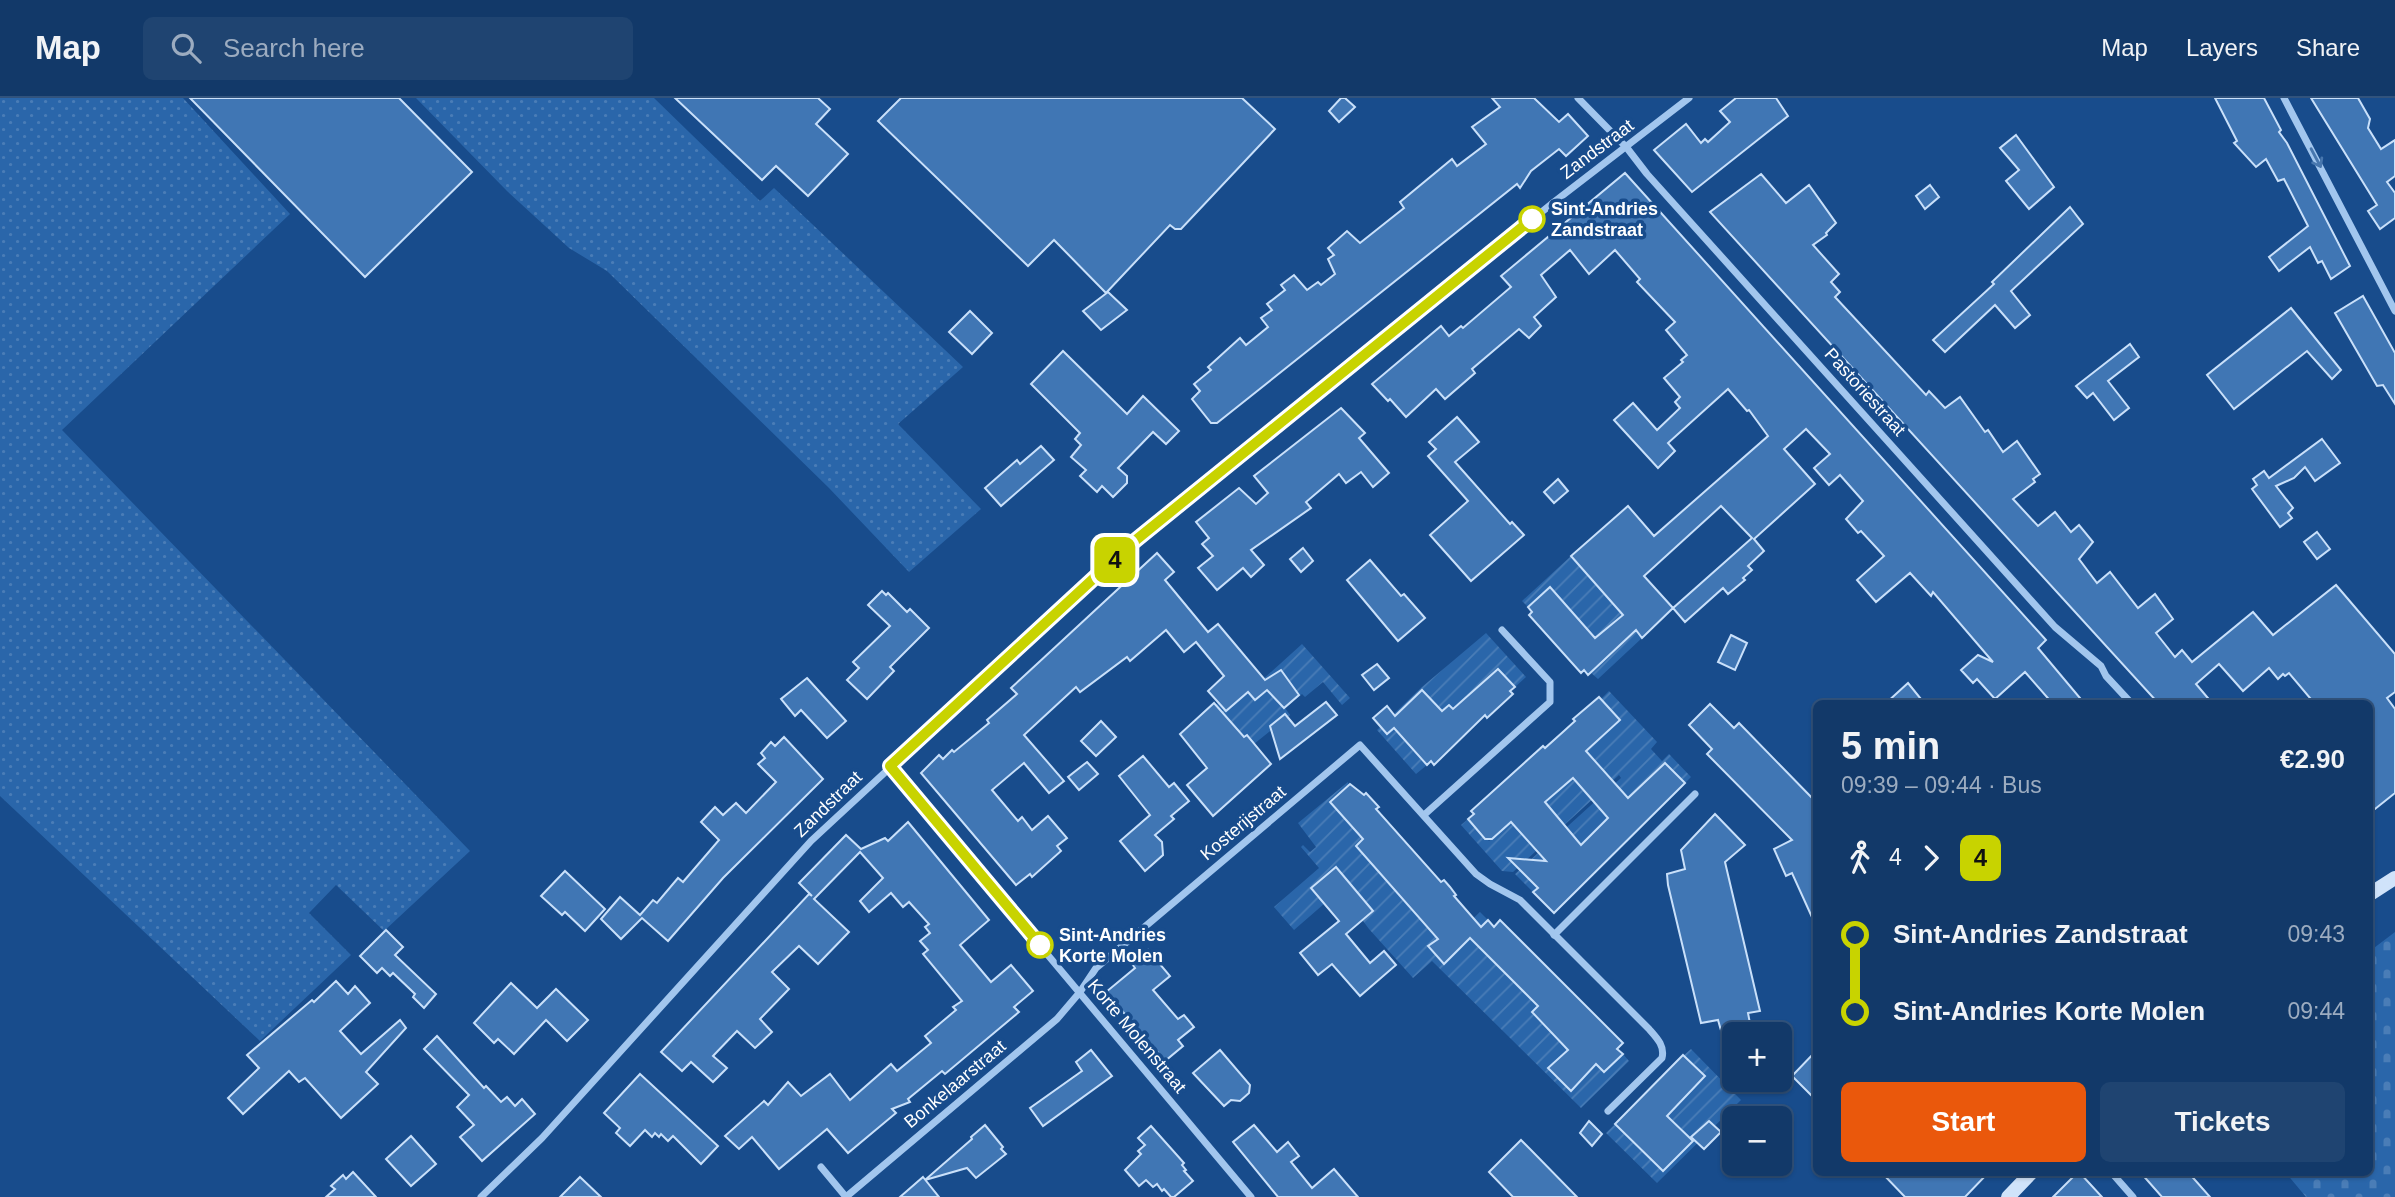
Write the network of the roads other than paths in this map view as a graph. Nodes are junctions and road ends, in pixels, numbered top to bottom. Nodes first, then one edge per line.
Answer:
1 (1578, 98) edge
2 (1689, 98) edge
3 (2284, 98) edge
4 (1626, 148) junction
5 (2395, 311) edge
6 (1502, 630) dead end
7 (2128, 700) edge
8 (890, 766) junction
9 (1695, 794) dead end
10 (1424, 815) junction
11 (2395, 878) edge
12 (2373, 892) edge
13 (1554, 935) junction
14 (1080, 992) junction
15 (1608, 1111) dead end
16 (821, 1167) dead end
17 (2028, 1176) edge
18 (2115, 1176) edge
19 (481, 1197) edge
20 (846, 1197) edge
21 (1251, 1197) edge
22 (2008, 1197) edge
23 (2133, 1197) edge

1 - 4 street, Pastoriestraat
2 - 4 street, Zandstraat
3 -> 5 street
4 - 7 street, Pastoriestraat
4 - 8 street, Zandstraat
6 - 10 street
8 - 14 street, Korte Molenstraat
8 - 19 street, Zandstraat
9 - 13 street
10 - 13 street, Kosterijstraat
10 - 14 street, Kosterijstraat
11 - 12 main road
13 - 15 street, Kosterijstraat
14 - 20 street, Bonkelaarstraat
14 - 21 street, Korte Molenstraat
16 - 20 street, Bonkelaarstraat
17 - 22 main road
18 - 23 street

